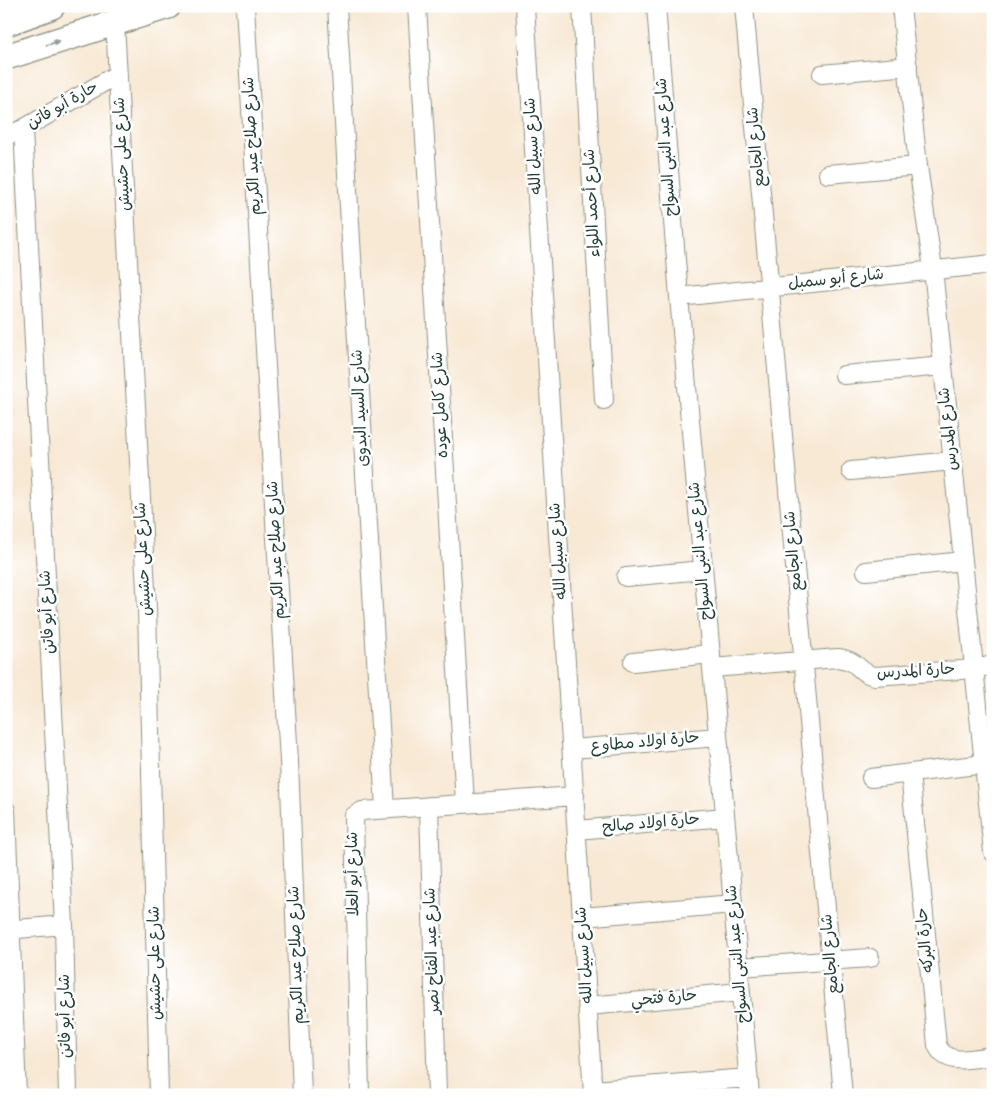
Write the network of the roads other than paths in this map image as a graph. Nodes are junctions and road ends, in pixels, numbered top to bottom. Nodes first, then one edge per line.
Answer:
1 (52, 6) edge
2 (168, 6) edge
3 (245, 6) edge
4 (337, 6) edge
5 (417, 6) edge
6 (525, 6) edge
7 (582, 6) edge
8 (656, 6) edge
9 (744, 6) edge
10 (901, 6) edge
11 (6, 23) edge
12 (115, 23) junction
13 (6, 57) edge
14 (908, 66) junction
15 (118, 74) junction
16 (822, 74) dead end
17 (23, 129) junction
18 (6, 136) edge
19 (918, 166) junction
20 (828, 174) dead end
21 (993, 264) edge
22 (933, 270) junction
23 (770, 287) junction
24 (679, 296) junction
25 (943, 366) junction
26 (844, 375) dead end
27 (604, 400) dead end
28 (952, 460) junction
29 (851, 471) dead end
30 (963, 561) junction
31 (703, 570) junction
32 (866, 571) dead end
33 (626, 576) dead end
34 (711, 661) junction
35 (804, 661) junction
36 (633, 662) dead end
37 (993, 665) edge
38 (974, 669) junction
39 (718, 737) junction
40 (572, 749) junction
41 (984, 764) junction
42 (910, 773) junction
43 (871, 778) dead end
44 (575, 796) junction
45 (465, 803) junction
46 (429, 806) junction
47 (385, 809) junction
48 (6, 810) edge
49 (725, 817) junction
50 (577, 830) junction
51 (993, 852) edge
52 (733, 904) junction
53 (582, 917) junction
54 (64, 925) junction
55 (9, 930) edge
56 (870, 958) dead end
57 (831, 960) junction
58 (739, 967) junction
59 (741, 992) junction
60 (588, 1006) junction
61 (993, 1056) edge
62 (749, 1086) edge
63 (593, 1092) edge
64 (17, 1095) edge
65 (68, 1095) edge
66 (158, 1095) edge
67 (302, 1095) edge
68 (360, 1095) edge
69 (437, 1095) edge
70 (844, 1095) edge

1 - 11 main road
2 - 12 main road
3 - 67 street, شارع صلاح عبد الكريم
4 - 47 street, شارع السيد البدوى
5 - 45 street, شارع كامل عوده
6 - 40 street, شارع سبيل الله
7 - 27 street, شارع أحمد اللواء
8 - 24 street, شارع عبد النبى السواح
9 - 23 street, شارع الجامع
10 - 14 street, شارع المدرس
13 -> 12 main road
12 - 15 street, شارع على حشيش
14 - 16 street
14 - 19 street, شارع المدرس
15 - 17 street, حارة أبو فاتن
15 - 66 street, شارع على حشيش
17 - 18 street, حارة أبو فاتن
17 - 54 street, شارع أبو فاتن
19 - 20 street
19 - 22 street, شارع المدرس
21 - 22 street, شارع أبو سمبل
22 - 23 street, شارع أبو سمبل
22 - 25 street, شارع المدرس
23 - 24 street, شارع أبو سمبل
23 - 35 street, شارع الجامع
24 - 31 street, شارع عبد النبى السواح
25 - 26 street
25 - 28 street, شارع المدرس
28 - 29 street
28 - 30 street, شارع المدرس
30 - 32 street
30 - 38 street, شارع المدرس
31 - 33 street
31 - 34 street, شارع عبد النبى السواح
34 - 35 street, حارة المدرس
34 - 36 street, حارة المدرس
34 - 39 street, شارع عبد النبى السواح
35 - 38 street, حارة المدرس
35 - 57 street, شارع الجامع
37 - 38 street, حارة المدرس
38 - 41 street, شارع المدرس
39 - 40 street, حارة اولاد مطاوع
39 - 49 street, شارع عبد النبى السواح
40 - 44 street, شارع سبيل الله
41 - 42 street
41 - 51 street, شارع المدرس
42 - 43 street
42 - 61 street, حارة البركه
44 - 45 street, شارع أبو العلا
44 - 50 street, شارع سبيل الله
45 - 46 street, شارع أبو العلا
46 - 47 street, شارع أبو العلا
46 - 69 street, شارع عبد الفتاح نصر
47 - 68 street, شارع أبو العلا
48 - 55 street
49 - 50 street, حارة اولاد صالح
49 - 52 street, شارع عبد النبى السواح
50 - 53 street, شارع سبيل الله
52 - 53 street
52 - 58 street, شارع عبد النبى السواح
53 - 60 street, شارع سبيل الله
54 - 55 street
54 - 65 street, شارع أبو فاتن
55 - 64 street
56 - 57 street
57 - 58 street
57 - 70 street, شارع الجامع
58 - 59 street, شارع عبد النبى السواح
59 - 60 street, حارة فتحي
59 - 62 street, شارع عبد النبى السواح
60 - 63 street, شارع سبيل الله
62 - 63 street

